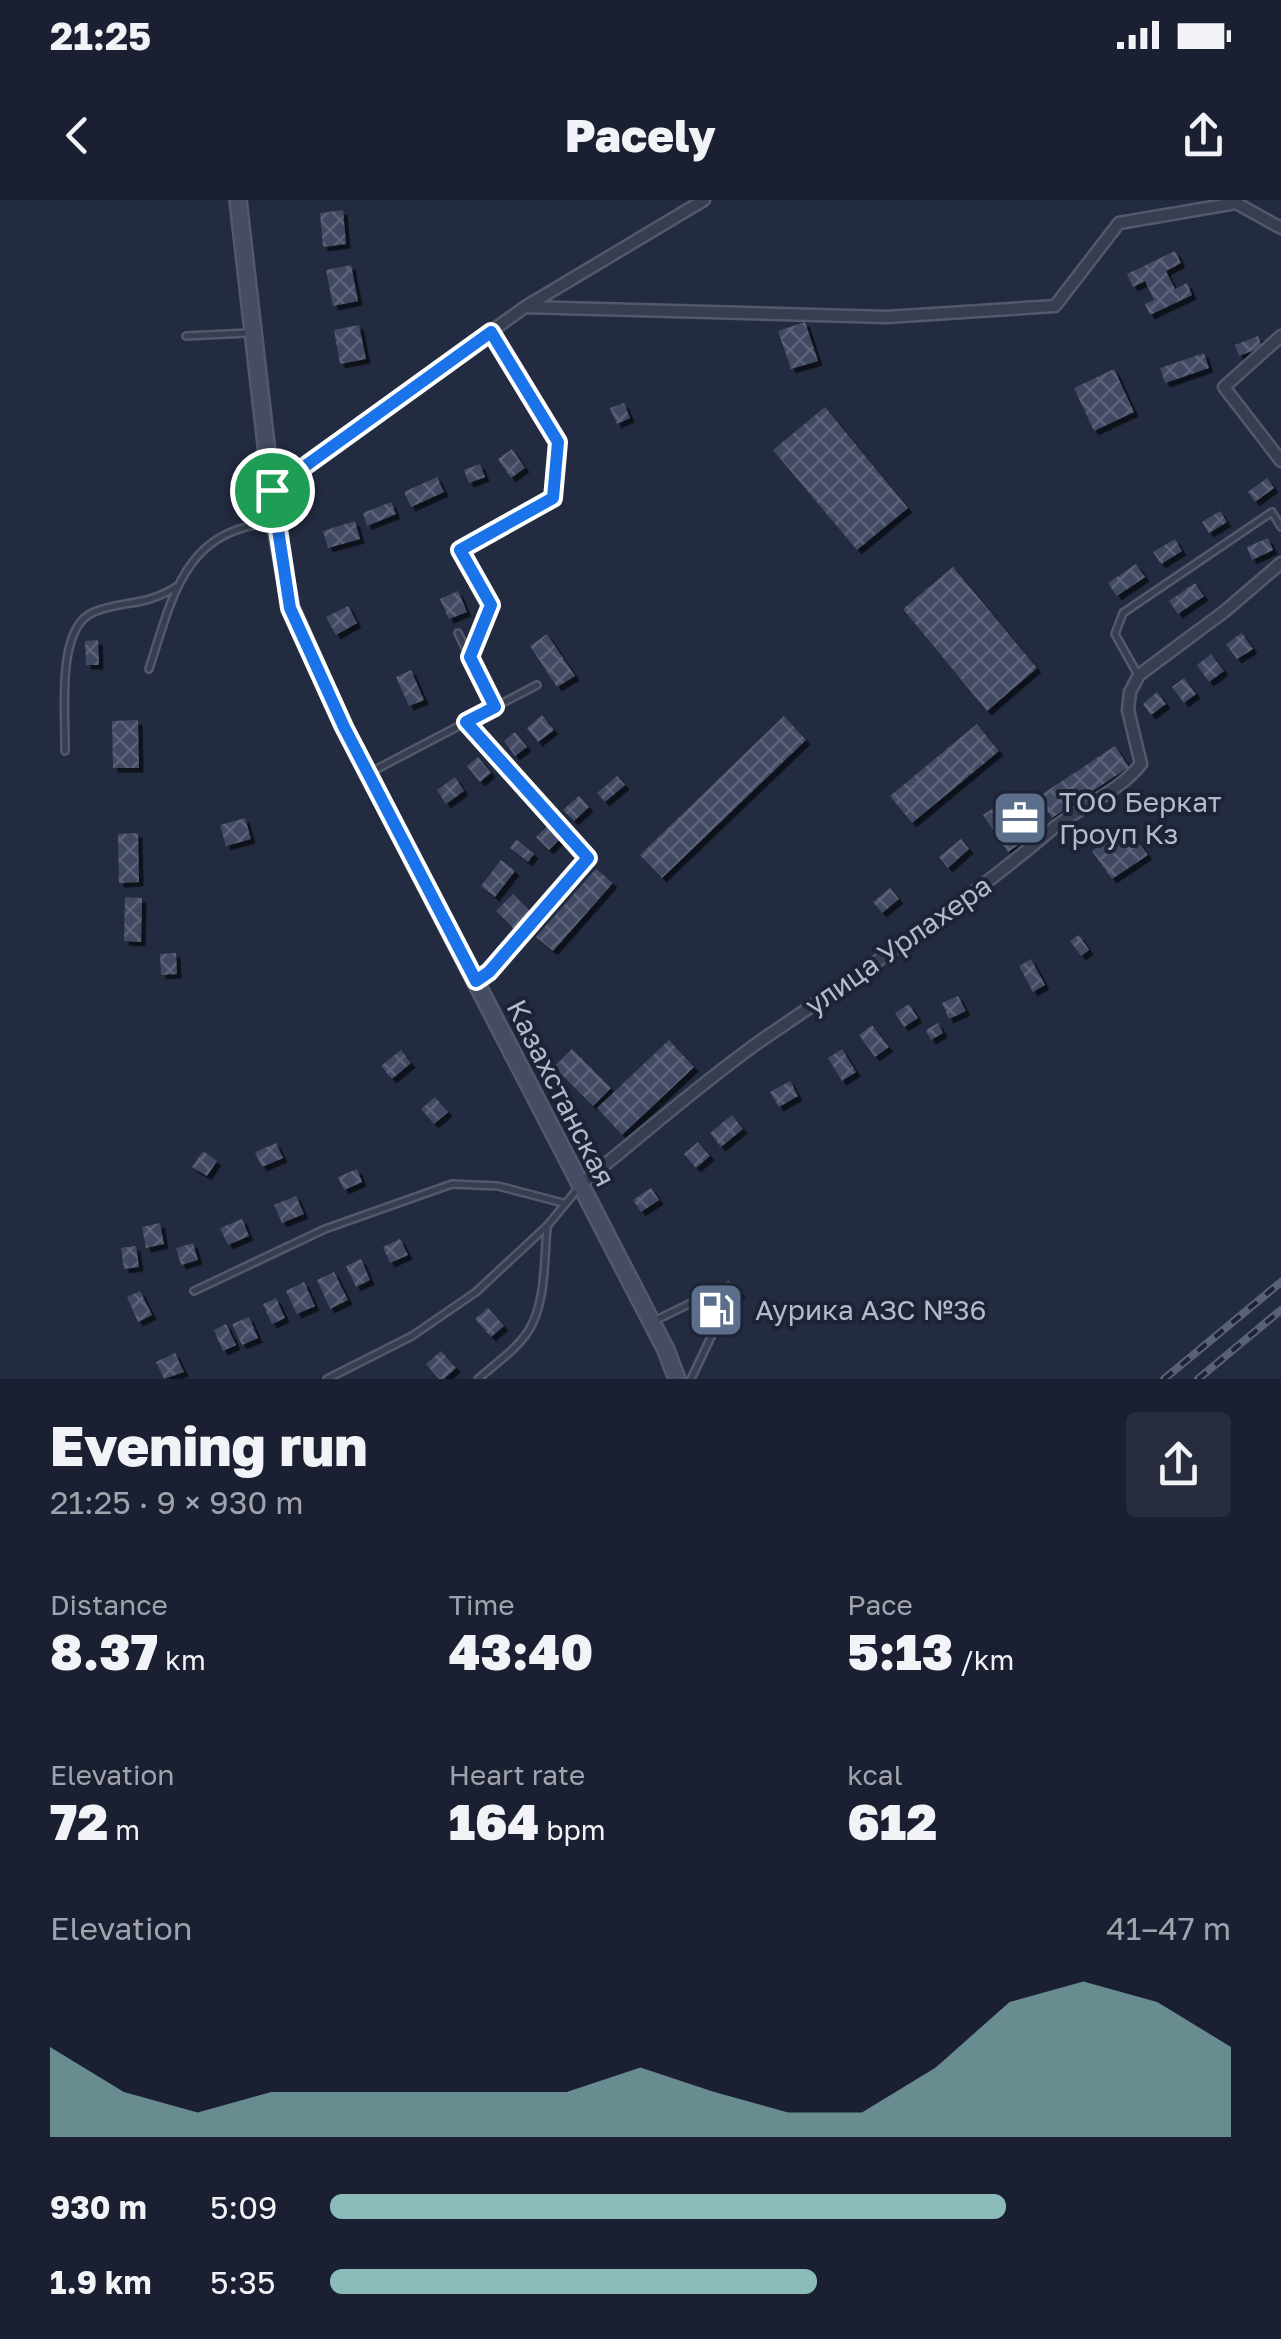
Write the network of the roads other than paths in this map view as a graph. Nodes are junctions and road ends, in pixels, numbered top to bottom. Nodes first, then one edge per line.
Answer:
1 (238, 200) edge
2 (704, 200) edge
3 (1281, 228) edge
4 (525, 308) junction
5 (254, 332) junction
6 (491, 332) junction
7 (186, 336) dead end
8 (1281, 336) edge
9 (1281, 461) edge
10 (272, 490) junction
11 (275, 523) junction
12 (1281, 527) edge
13 (1281, 563) edge
14 (176, 587) junction
15 (458, 632) dead end
16 (470, 657) junction
17 (149, 669) dead end
18 (1139, 675) junction
19 (537, 685) dead end
20 (495, 707) junction
21 (466, 722) junction
22 (65, 751) dead end
23 (368, 773) junction
24 (476, 981) junction
25 (580, 1186) junction
26 (562, 1203) junction
27 (548, 1225) junction
28 (194, 1291) dead end
29 (715, 1296) dead end
30 (721, 1316) dead end
31 (651, 1322) junction
32 (327, 1379) edge
33 (478, 1379) edge
34 (677, 1379) edge
35 (692, 1379) edge

1 - 5 main road, Казахстанская
2 - 4 street
3 - 4 street
4 - 6 street
5 - 7 lane
5 - 10 main road, Казахстанская
6 - 10 street
6 - 16 lane
8 - 9 street
10 - 11 main road, Казахстанская
11 - 14 lane
11 - 23 main road, Казахстанская
12 - 18 lane
13 - 18 street
14 - 17 lane
14 - 22 lane
15 - 16 lane
16 - 20 lane
18 - 25 street, улица Урлахера
19 - 20 lane
20 - 21 lane
21 - 23 lane
21 - 24 lane
23 - 24 main road, Казахстанская
24 - 25 main road, Казахстанская
25 - 26 lane
25 - 31 main road, Казахстанская
26 - 27 lane
26 - 28 lane
27 - 32 lane
27 - 33 lane
29 - 31 lane
30 - 35 lane
31 - 34 main road, Казахстанская

